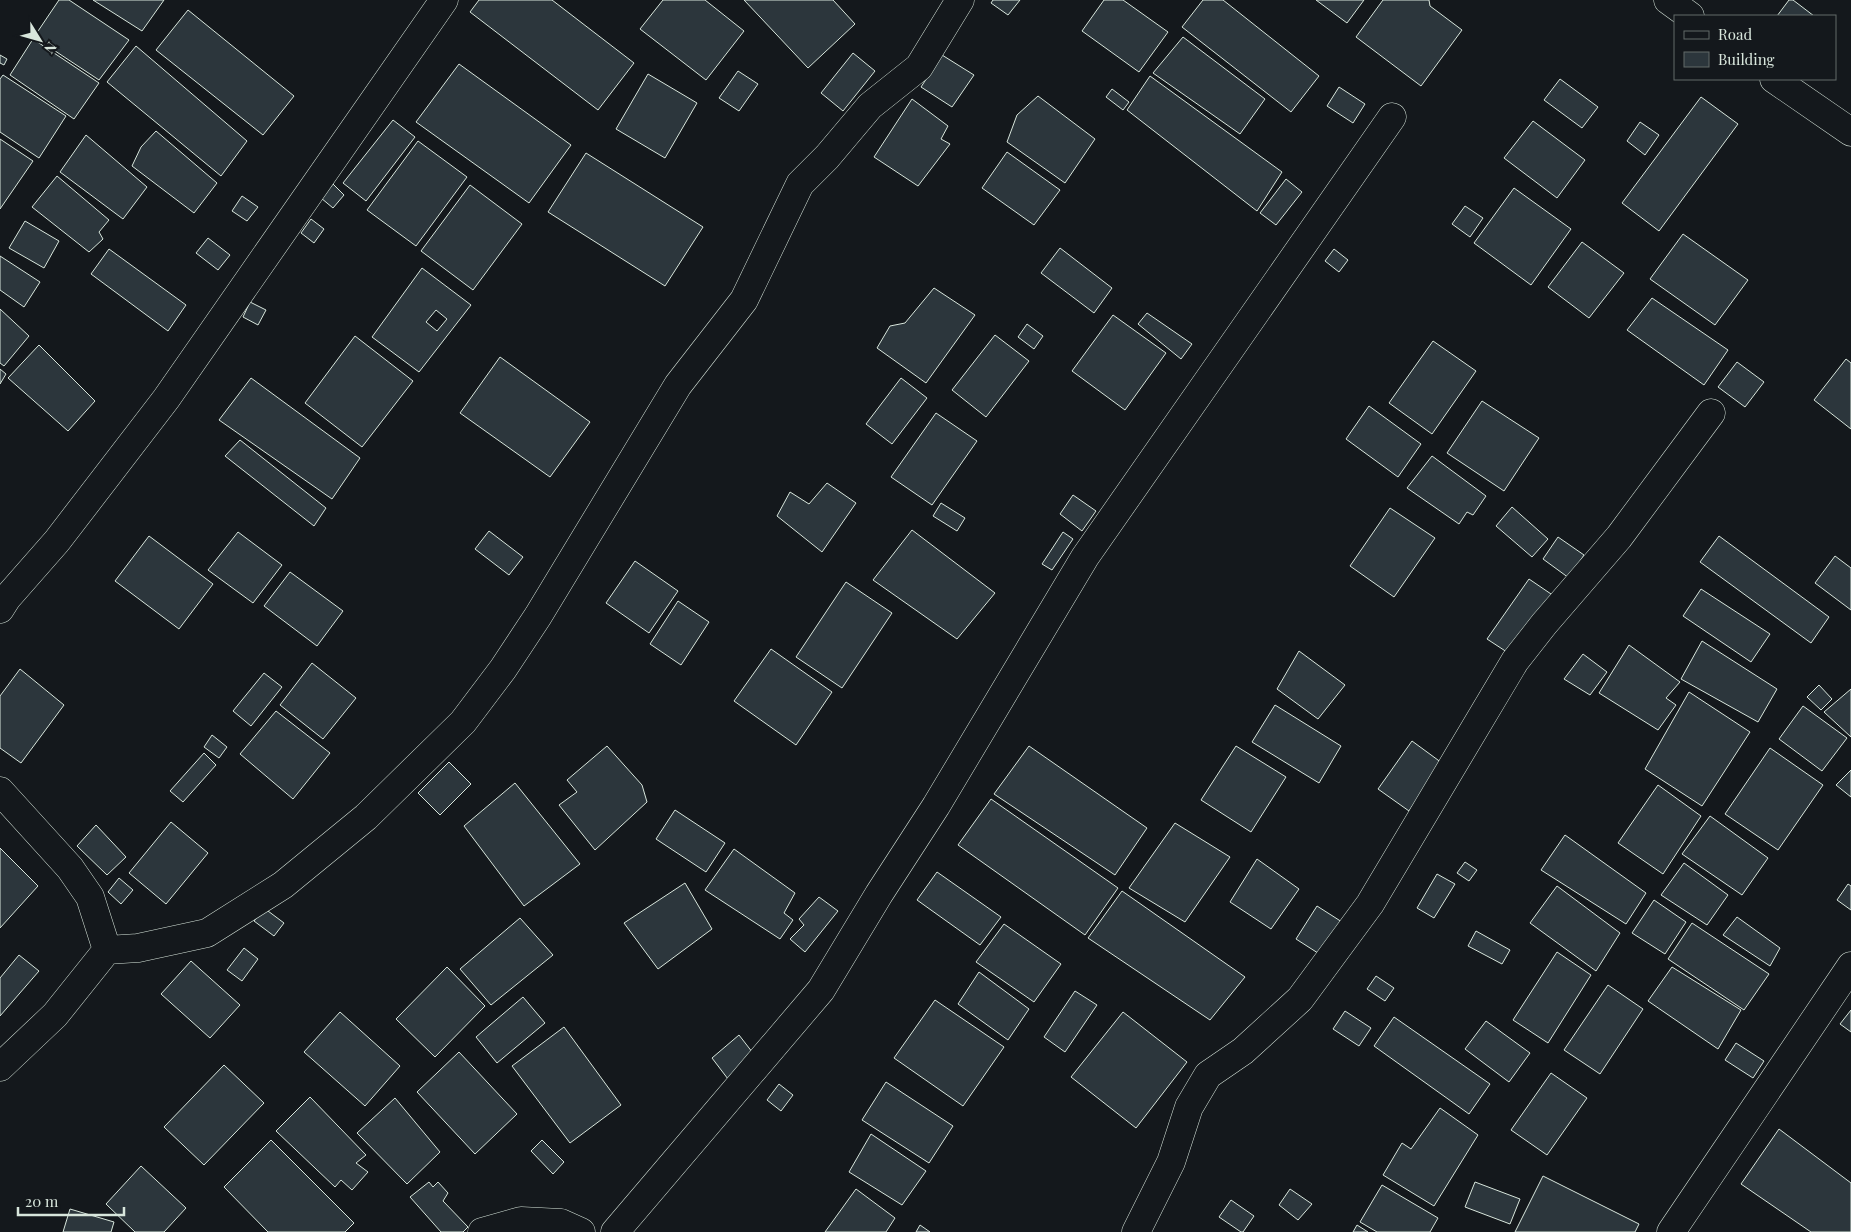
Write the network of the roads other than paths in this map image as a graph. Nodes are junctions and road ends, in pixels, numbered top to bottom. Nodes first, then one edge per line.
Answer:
1 (444, 0) edge
2 (960, 0) edge
3 (1668, 0) edge
4 (1689, 15) edge
5 (1775, 80) edge
6 (1392, 117) dead end
7 (1851, 132) edge
8 (1711, 413) dead end
9 (0, 609) edge
10 (0, 791) edge
11 (107, 950) junction
12 (1851, 966) edge
13 (0, 1067) edge
14 (482, 1232) edge
15 (581, 1232) edge
16 (615, 1232) edge
17 (1136, 1232) edge
18 (1671, 1232) edge

1 - 9 street
2 - 11 street
3 - 4 street
5 - 7 street
6 - 16 street
8 - 17 street
10 - 11 street
11 - 13 street
12 - 18 street
14 - 15 street

